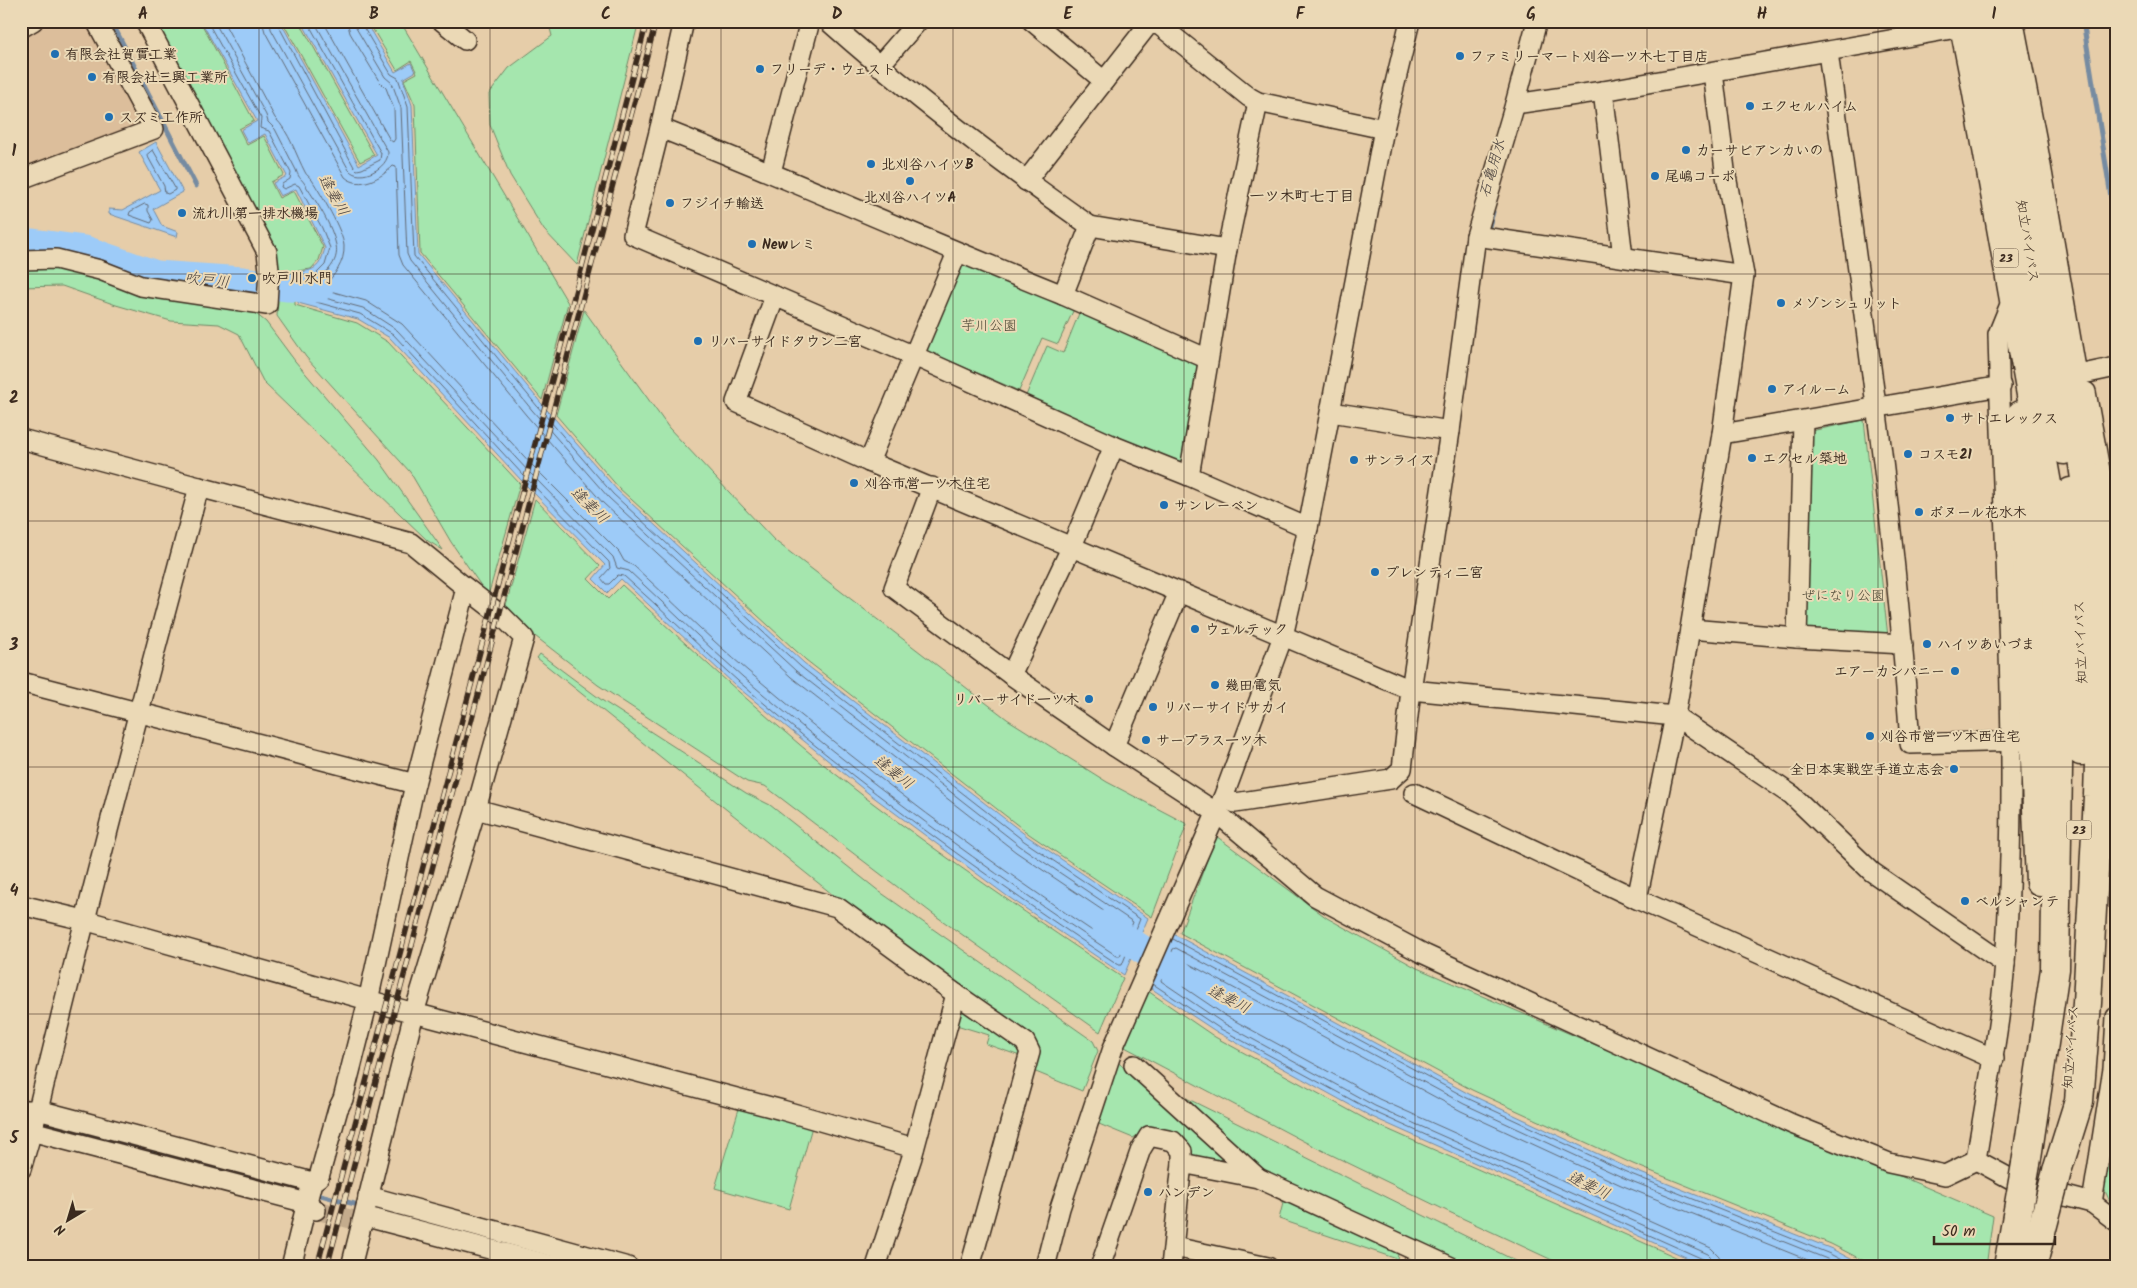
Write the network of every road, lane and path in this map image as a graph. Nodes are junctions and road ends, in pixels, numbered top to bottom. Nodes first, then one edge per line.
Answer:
1 (33, 21) edge
2 (96, 21) edge
3 (144, 21) edge
4 (442, 21) edge
5 (684, 21) edge
6 (810, 21) edge
7 (828, 21) edge
8 (918, 21) edge
9 (1032, 21) edge
10 (1410, 21) edge
11 (1537, 21) edge
12 (1984, 21) edge
13 (2009, 21) edge
14 (1958, 24) edge
15 (21, 28) edge
16 (465, 40) dead end
17 (1828, 52) junction
18 (879, 66) junction
19 (1713, 72) junction
20 (1104, 81) junction
21 (1603, 91) junction
22 (1258, 102) junction
23 (1516, 104) junction
24 (660, 128) junction
25 (1384, 128) junction
26 (771, 172) junction
27 (21, 180) edge
28 (1026, 181) junction
29 (1090, 226) junction
30 (1476, 236) junction
31 (1227, 249) junction
32 (2052, 250) junction
33 (956, 252) junction
34 (1623, 257) junction
35 (21, 260) edge
36 (1744, 276) junction
37 (1063, 295) junction
38 (775, 296) junction
39 (2009, 307) junction
40 (912, 355) junction
41 (1208, 359) junction
42 (2116, 368) edge
43 (2083, 374) junction
44 (2001, 386) junction
45 (1876, 406) junction
46 (1330, 412) junction
47 (1803, 421) junction
48 (1450, 430) junction
49 (1722, 434) junction
50 (21, 440) edge
51 (1114, 446) junction
52 (869, 462) junction
53 (1188, 476) junction
54 (199, 487) junction
55 (932, 487) junction
56 (2060, 492) junction
57 (1308, 528) junction
58 (1072, 546) junction
59 (2116, 559) edge
60 (466, 588) junction
61 (1179, 592) junction
62 (1690, 629) junction
63 (1282, 636) junction
64 (1797, 638) junction
65 (1903, 644) junction
66 (1011, 675) junction
67 (21, 682) edge
68 (1411, 690) junction
69 (138, 712) junction
70 (1675, 716) junction
71 (2017, 740) junction
72 (1114, 746) junction
73 (415, 784) junction
74 (1414, 793) dead end
75 (1220, 806) junction
76 (476, 809) junction
77 (1637, 899) junction
78 (21, 905) edge
79 (84, 920) junction
80 (2005, 964) junction
81 (2054, 969) junction
82 (956, 994) junction
83 (368, 1001) junction
84 (414, 1013) junction
85 (2116, 1017) edge
86 (1994, 1059) junction
87 (1134, 1065) dead end
88 (30, 1110) edge
89 (26, 1128) edge
90 (914, 1148) junction
91 (1976, 1160) junction
92 (1182, 1163) junction
93 (21, 1169) edge
94 (2019, 1172) junction
95 (1258, 1178) junction
96 (312, 1182) junction
97 (2058, 1182) junction
98 (368, 1196) junction
99 (2092, 1203) junction
100 (311, 1206) junction
101 (2116, 1221) edge
102 (362, 1222) junction
103 (1174, 1247) junction
104 (1412, 1258) edge
105 (291, 1267) edge
106 (351, 1267) edge
107 (558, 1267) edge
108 (628, 1267) edge
109 (876, 1267) edge
110 (970, 1267) edge
111 (1045, 1267) edge
112 (1100, 1267) edge
113 (1171, 1267) edge
114 (1268, 1267) edge
115 (1451, 1267) edge
116 (2008, 1267) edge
117 (2032, 1267) edge

1 - 15 street
2 - 27 street
3 - 35 street
4 - 16 street
5 - 24 street
6 - 26 street
7 - 18 street
8 - 18 street
9 - 20 street
10 - 25 street
11 - 23 street
12 - 56 highway, 知立バイパス / 23
13 - 32 highway, 23
14 - 17 street
14 - 39 highway
14 - 56 highway, 知立バイパス / 23
17 - 19 street
17 - 45 street
18 - 28 street
19 - 21 street
19 - 36 street
20 - 22 street
20 - 28 street
21 - 23 street
21 - 34 street
22 - 25 street
22 - 31 street
23 - 30 street
24 - 26 street
24 - 38 street
25 - 46 street
26 - 33 street
28 - 29 street
29 - 31 street
29 - 37 street
30 - 34 street
30 - 48 street
31 - 41 street
32 - 43 street
32 - 97 highway, 23
33 - 37 street
33 - 40 street
34 - 36 street
36 - 49 street
37 - 41 street
38 - 40 street
38 - 52 street
39 - 44 street
39 - 81 highway
40 - 51 street
40 - 52 street
41 - 53 street
42 - 43 street
43 - 59 street
44 - 45 street
44 - 71 street
45 - 47 street
45 - 65 street
46 - 48 street
46 - 57 street
47 - 49 street
47 - 64 street
48 - 68 street
49 - 62 street
50 - 54 street
51 - 53 street
51 - 58 street
52 - 55 street
53 - 57 street
54 - 60 street
54 - 69 street
55 - 58 street
55 - 66 street
56 - 81 highway, 知立バイパス / 23
56 - 97 highway, 知立バイパス / 23
57 - 63 street
58 - 61 street
58 - 66 street
60 - 73 street
60 - 76 street
61 - 63 street
61 - 72 street
62 - 64 street
62 - 70 street
63 - 68 street
63 - 75 street
64 - 65 street
65 - 71 street
66 - 72 street
67 - 69 street
68 - 70 street
68 - 75 street
69 - 73 street
69 - 79 street
70 - 77 street
70 - 80 street
71 - 80 street
72 - 75 street
73 - 83 street
74 - 77 street
75 - 91 street
75 - 111 street
76 - 82 street
76 - 84 street
77 - 86 street
78 - 79 street
79 - 83 street
79 - 88 street
80 - 86 street
81 - 94 highway, 知立バイパス / 23
82 - 90 street
82 - 110 street
83 - 84 street
83 - 96 street
84 - 90 street
84 - 98 street
85 - 99 street
86 - 91 street
87 - 95 street
88 - 89 street
88 - 96 street
89 - 93 street
89 - 100 street
90 - 109 street
91 - 94 street
92 - 95 street
92 - 103 street
92 - 112 street
94 - 116 highway, 知立バイパス / 23, bridge
95 - 104 street
96 - 100 street
97 - 99 street
97 - 117 highway, 知立バイパス / 23, bridge
98 - 102 street
98 - 108 street
99 - 101 street
100 - 105 street
102 - 106 street
102 - 107 street
103 - 113 street
103 - 114 street
104 - 115 street

